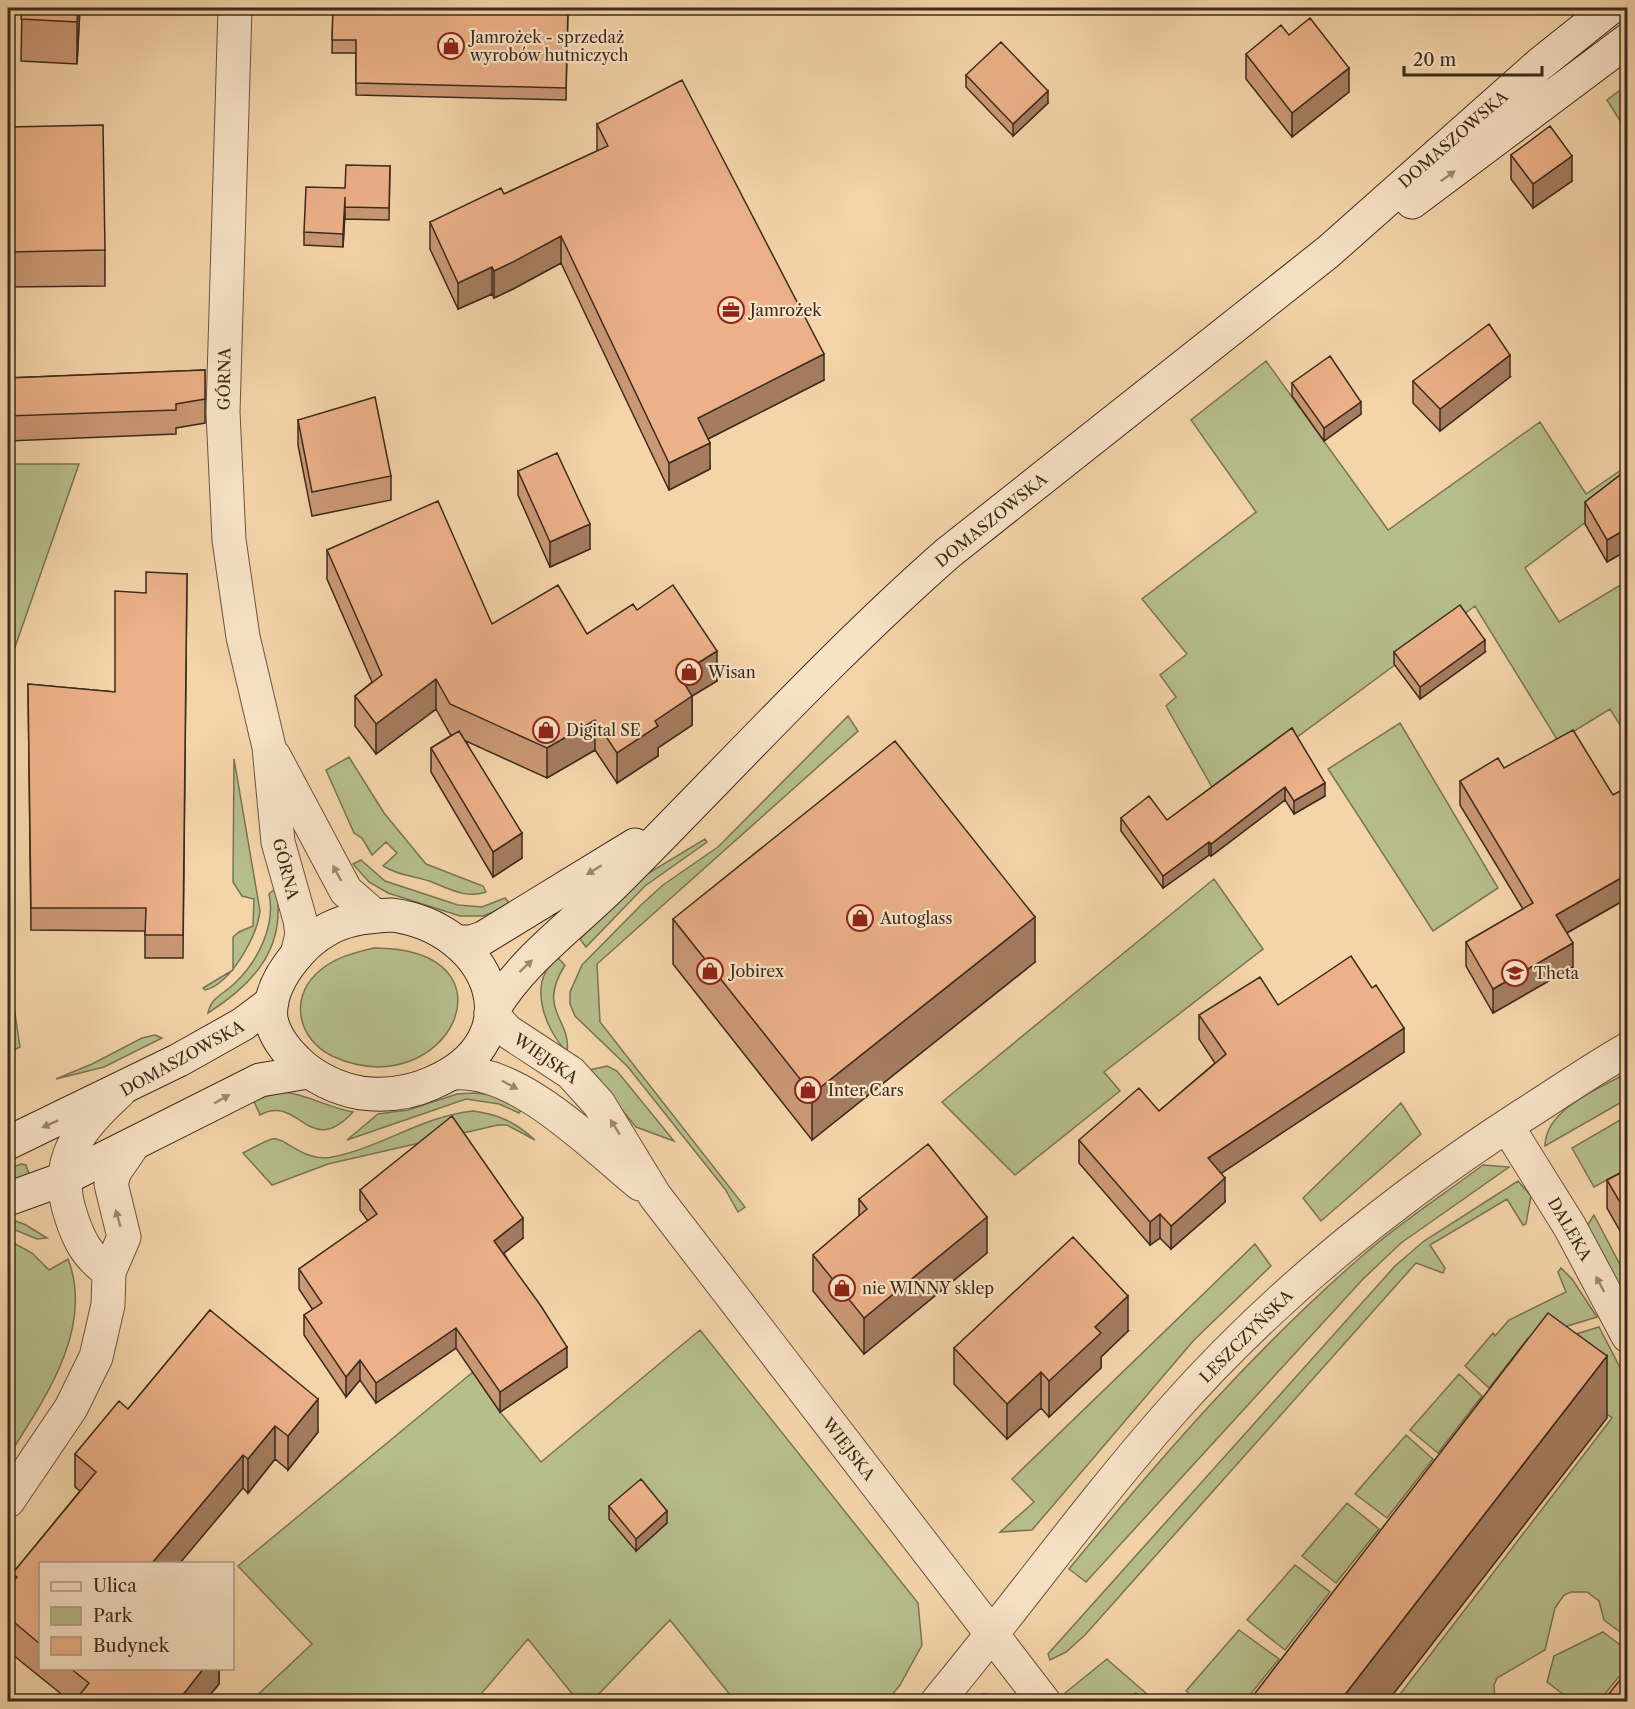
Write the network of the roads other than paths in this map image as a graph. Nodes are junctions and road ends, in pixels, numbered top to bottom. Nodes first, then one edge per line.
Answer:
1 (235, 8) edge
2 (1610, 8) edge
3 (1628, 40) edge
4 (1328, 252) junction
5 (269, 747) junction
6 (680, 817) junction
7 (375, 916) junction
8 (459, 942) junction
9 (297, 955) junction
10 (272, 1002) junction
11 (491, 1013) junction
12 (1628, 1049) edge
13 (308, 1072) junction
14 (454, 1073) junction
15 (122, 1089) junction
16 (1507, 1126) junction
17 (8, 1143) edge
18 (133, 1146) junction
19 (63, 1179) junction
20 (655, 1196) junction
21 (8, 1199) edge
22 (109, 1272) junction
23 (1628, 1336) edge
24 (8, 1501) edge
25 (993, 1635) junction
26 (937, 1701) edge
27 (1044, 1701) edge

1 - 5 street, GÓRNA
2 - 4 street, DOMASZOWSKA
4 -> 3 street, DOMASZOWSKA
4 - 6 street, DOMASZOWSKA
7 -> 5 street, GÓRNA
5 - 9 street, GÓRNA
6 -> 8 street, DOMASZOWSKA
11 -> 6 street, DOMASZOWSKA
7 - 8 street
7 - 9 street
8 - 11 street
9 - 10 street
10 - 13 street
10 - 15 street, DOMASZOWSKA
11 - 14 street
20 -> 11 street, WIEJSKA
12 - 16 street, LESZCZYŃSKA
13 - 14 street
18 -> 13 street
14 -> 20 street, WIEJSKA
15 -> 17 street
15 - 19 street, DOMASZOWSKA
23 -> 16 street, DALEKA
16 - 25 street, LESZCZYŃSKA
18 - 19 street
22 -> 18 street
19 - 21 street
19 - 22 street, DOMASZOWSKA
20 - 25 street, WIEJSKA
22 - 24 street
25 - 26 street, LESZCZYŃSKA
25 - 27 street, WIEJSKA

